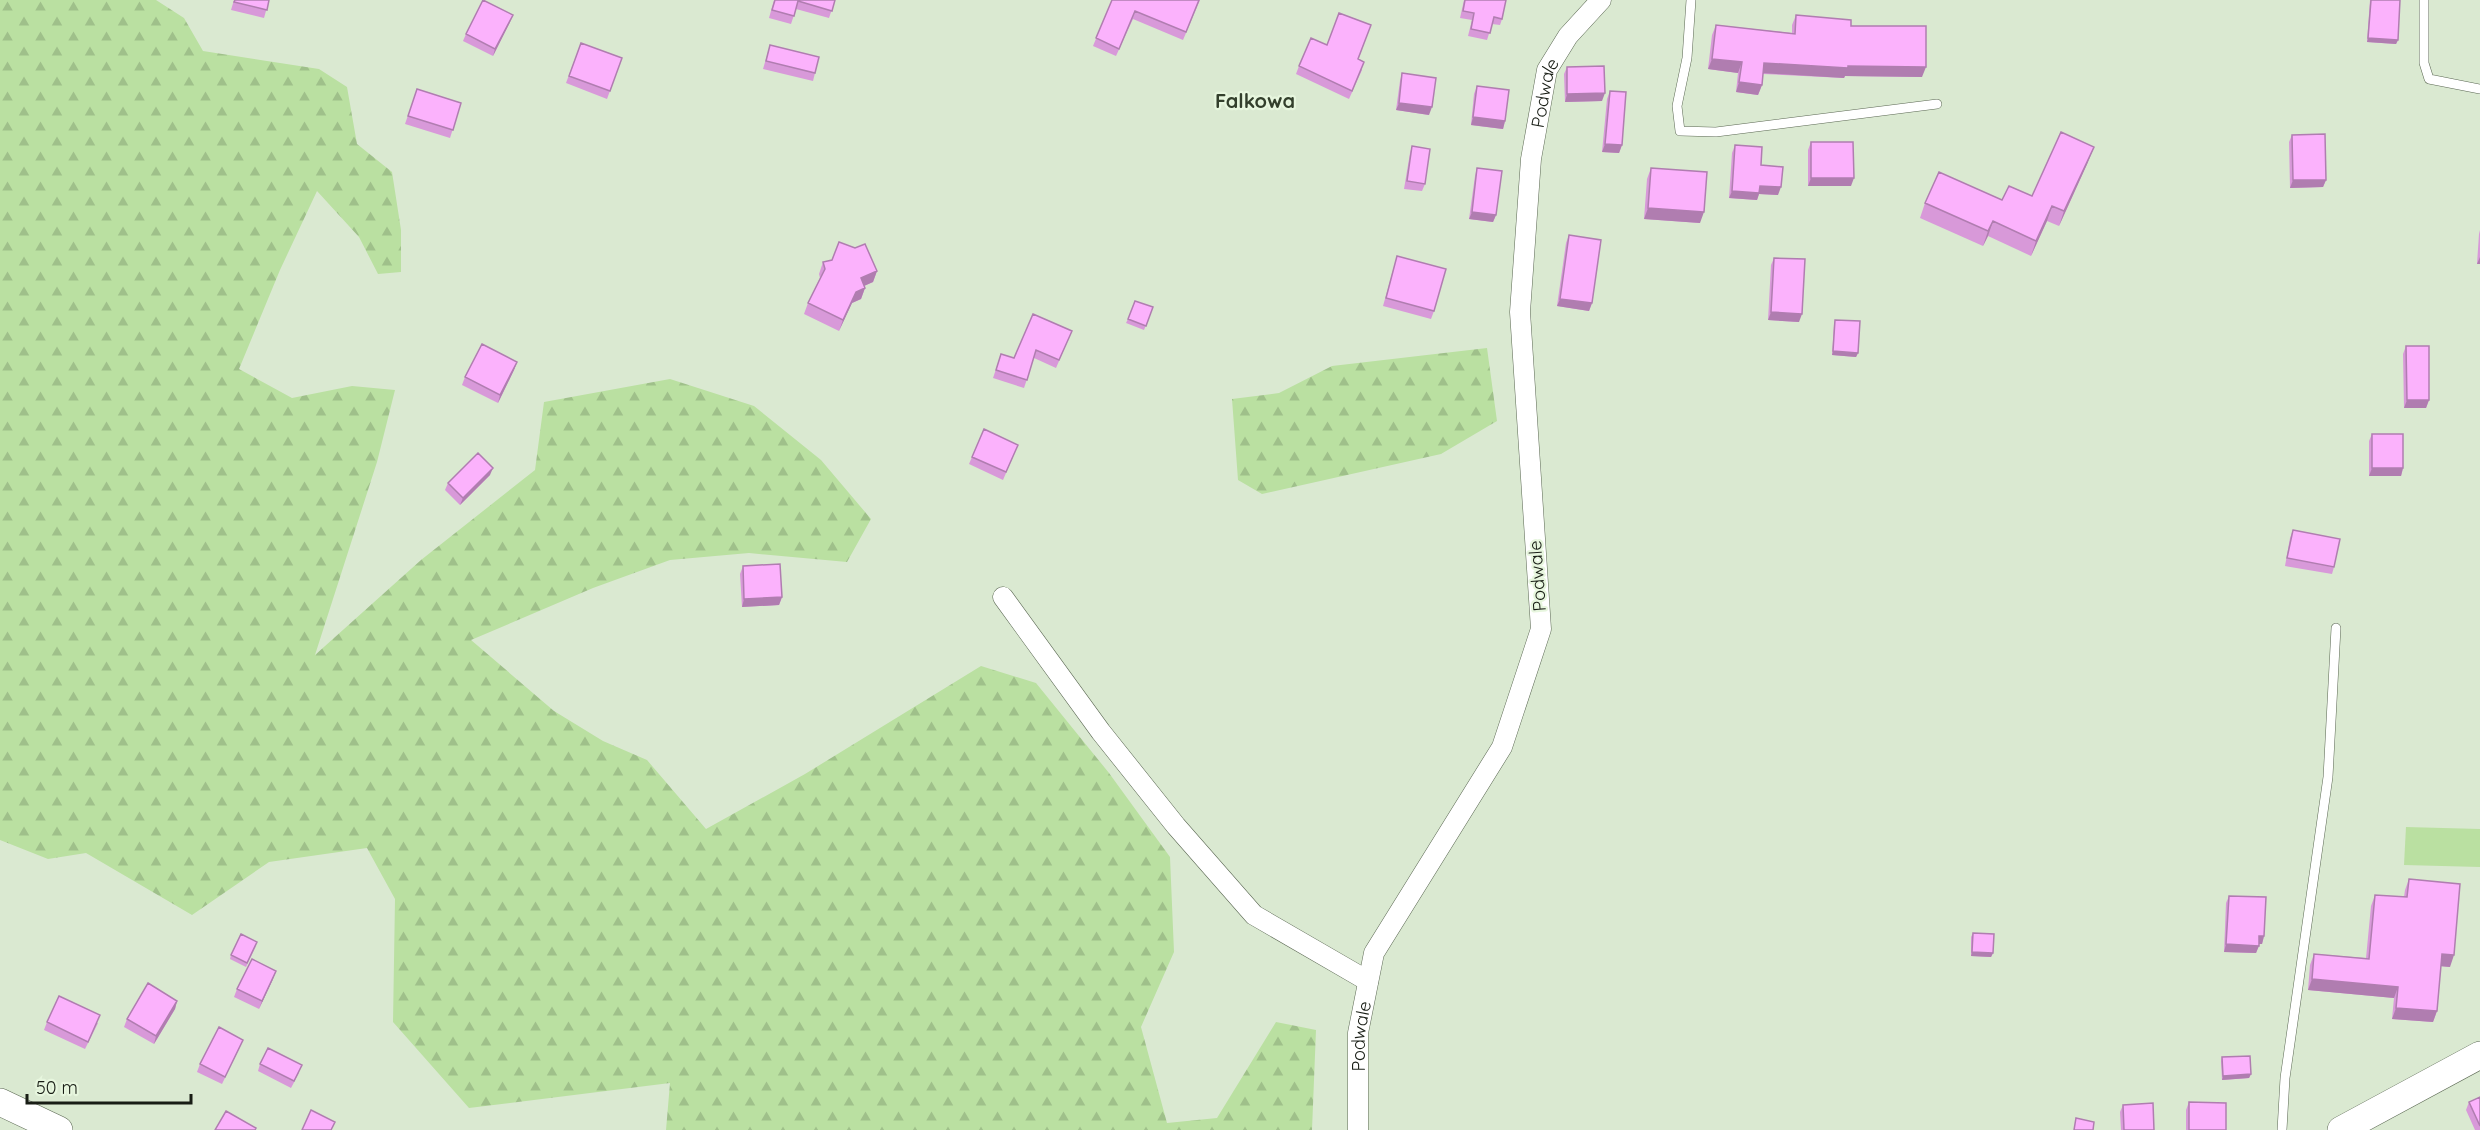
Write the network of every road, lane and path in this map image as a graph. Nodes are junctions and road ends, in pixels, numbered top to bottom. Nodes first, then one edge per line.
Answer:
1 (1601, 0) edge
2 (1691, 0) edge
3 (2424, 0) edge
4 (2480, 89) edge
5 (1936, 104) dead end
6 (1004, 597) dead end
7 (2336, 628) dead end
8 (1368, 981) junction
9 (2480, 1054) edge
10 (0, 1102) edge
11 (59, 1130) edge
12 (1358, 1130) edge
13 (2282, 1130) edge
14 (2341, 1130) edge

1 - 8 street, Podwale
2 - 5 lane
3 - 4 lane
6 - 8 street
7 - 13 lane
8 - 12 street, Podwale
9 - 14 street
10 - 11 street

